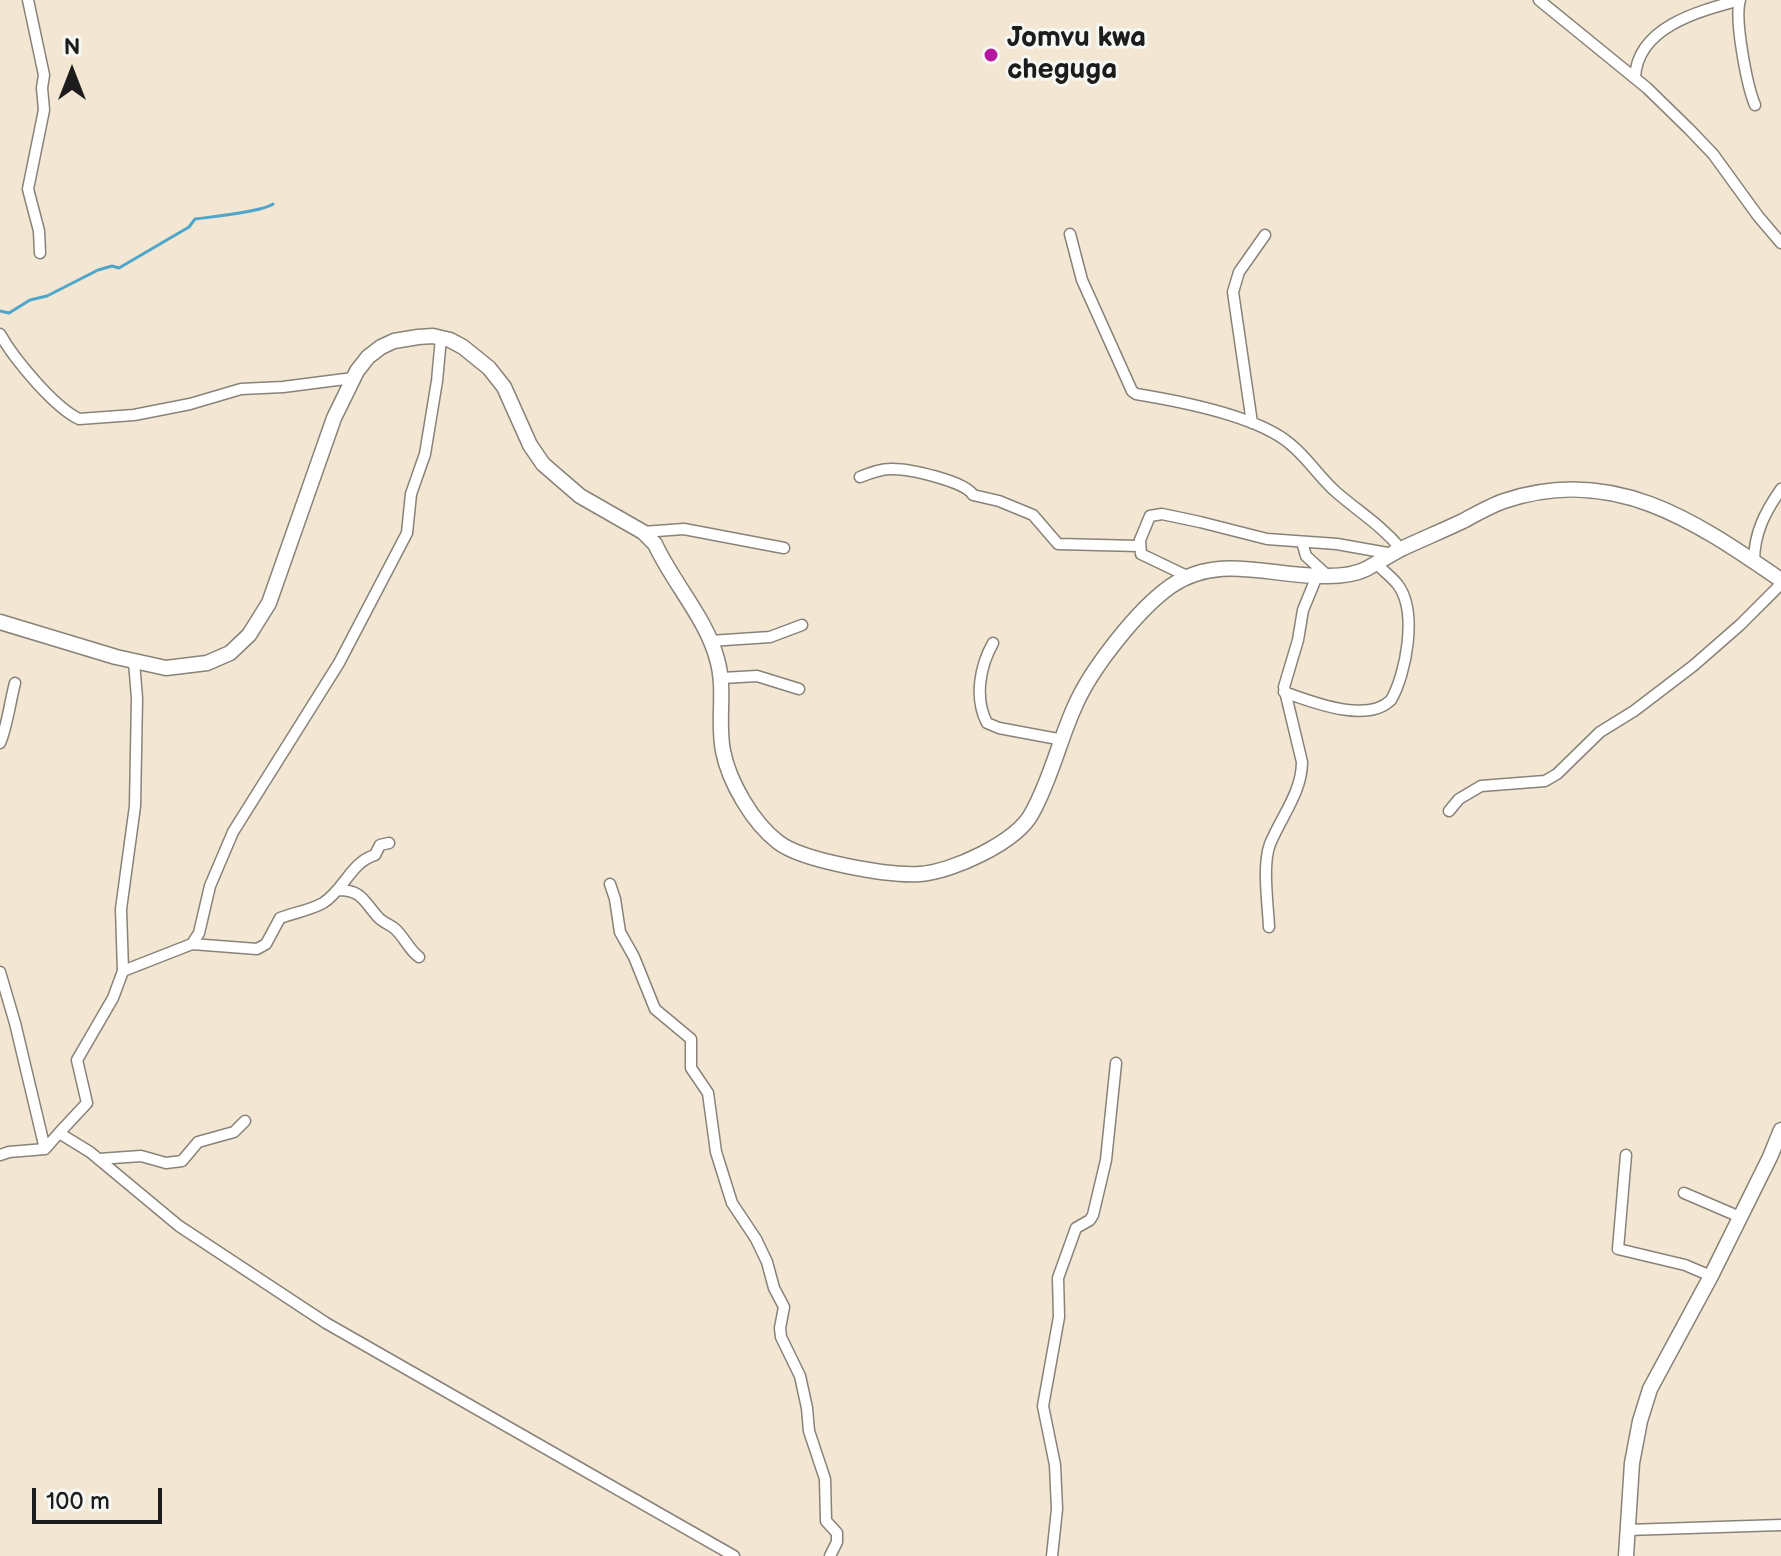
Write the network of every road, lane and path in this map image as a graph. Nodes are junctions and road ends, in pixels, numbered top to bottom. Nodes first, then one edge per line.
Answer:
1 (28, 0) edge
2 (1539, 0) edge
3 (1740, 0) edge
4 (1635, 78) junction
5 (1755, 105) dead end
6 (1070, 234) dead end
7 (1265, 235) dead end
8 (1781, 243) edge
9 (40, 253) dead end
10 (0, 334) edge
11 (441, 338) junction
12 (353, 378) junction
13 (1252, 423) junction
14 (860, 477) dead end
15 (1781, 489) edge
16 (643, 532) junction
17 (1302, 542) junction
18 (1139, 546) junction
19 (784, 548) dead end
20 (1397, 551) junction
21 (1754, 562) junction
22 (1376, 563) junction
23 (1187, 576) junction
24 (1322, 576) junction
25 (1781, 582) edge
26 (0, 622) edge
27 (802, 625) dead end
28 (710, 641) junction
29 (993, 643) dead end
30 (134, 662) junction
31 (722, 678) junction
32 (15, 683) dead end
33 (799, 689) dead end
34 (1284, 692) junction
35 (1063, 740) junction
36 (0, 743) edge
37 (1449, 811) dead end
38 (389, 843) dead end
39 (610, 884) dead end
40 (339, 890) junction
41 (1269, 927) dead end
42 (192, 944) junction
43 (419, 957) dead end
44 (123, 971) junction
45 (0, 972) edge
46 (1116, 1063) dead end
47 (245, 1121) dead end
48 (1781, 1130) edge
49 (59, 1133) junction
50 (45, 1149) junction
51 (0, 1155) edge
52 (1626, 1155) dead end
53 (99, 1159) junction
54 (1684, 1193) dead end
55 (1740, 1217) junction
56 (1711, 1276) junction
57 (1781, 1525) edge
58 (1627, 1530) junction
59 (734, 1556) edge
60 (830, 1556) edge
61 (1052, 1556) edge
62 (1626, 1556) edge

1 - 9 street
2 - 4 street
3 - 4 street
3 - 5 street
4 - 8 street
6 - 13 street
7 - 13 street
10 - 12 street
11 - 12 main road
11 - 16 main road
11 - 42 street
12 - 30 main road
13 - 20 street
14 - 18 street
15 - 21 street
16 - 19 street
16 - 28 main road
17 - 18 street
17 - 20 street
17 - 24 street
18 - 23 street
20 - 21 main road
20 - 22 main road
21 - 25 main road
22 - 24 main road
22 - 34 street
23 - 24 main road
23 - 35 main road
24 - 34 street
25 - 37 street
26 - 30 main road
27 - 28 street
28 - 31 main road
29 - 35 street
30 - 44 street
31 - 33 street
31 - 35 main road
32 - 36 street
34 - 41 street
38 - 40 street
39 - 60 street
40 - 42 street
40 - 43 street
42 - 44 street
44 - 49 street
45 - 50 street
46 - 61 street
47 - 53 street
48 - 55 main road
49 - 50 street
49 - 53 street
50 - 51 street
52 - 56 street
53 - 59 street
54 - 55 street
55 - 56 main road
56 - 58 main road
57 - 58 street
58 - 62 main road

